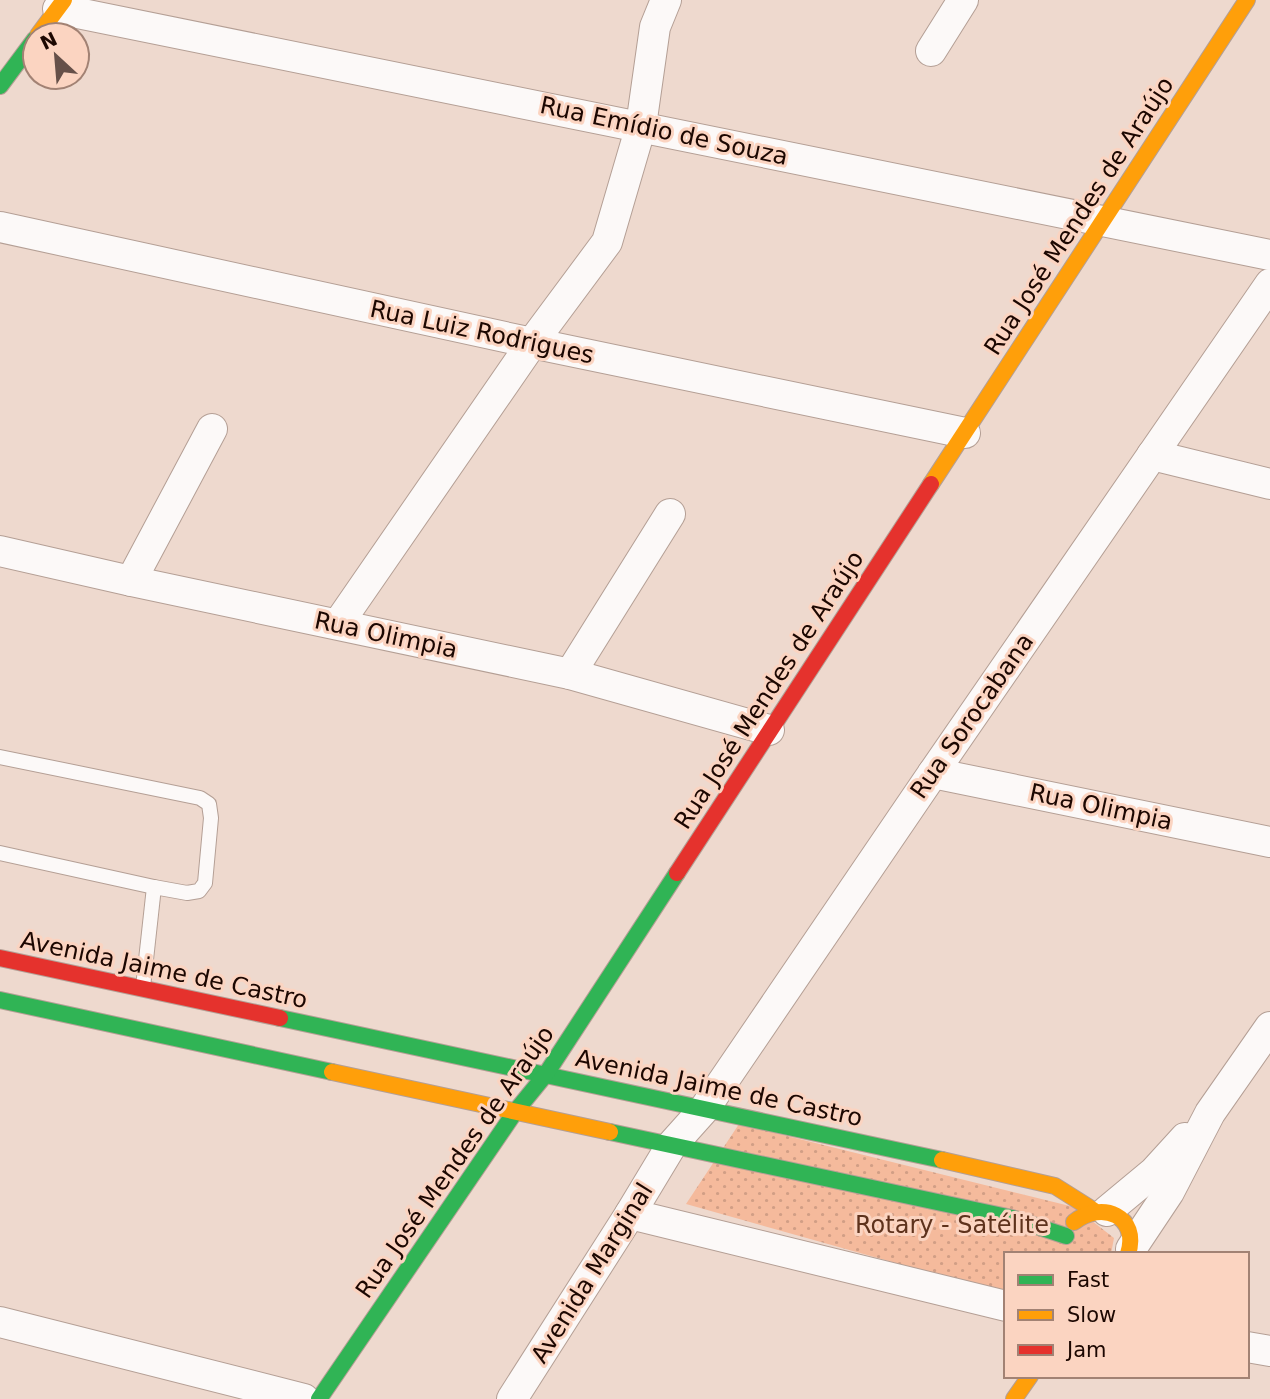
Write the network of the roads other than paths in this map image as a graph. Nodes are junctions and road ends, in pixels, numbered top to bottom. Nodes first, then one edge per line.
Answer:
1 (666, 0) edge
2 (963, 0) edge
3 (1247, 0) edge
4 (61, 5) edge
5 (49, 21) edge
6 (931, 51) dead end
7 (21, 58) edge
8 (0, 86) edge
9 (641, 126) junction
10 (1104, 222) junction
11 (0, 227) edge
12 (1270, 255) edge
13 (1270, 284) edge
14 (532, 343) junction
15 (212, 429) dead end
16 (965, 433) junction
17 (1152, 455) junction
18 (1270, 484) edge
19 (670, 514) dead end
20 (0, 551) edge
21 (131, 581) junction
22 (338, 624) junction
23 (570, 674) junction
24 (769, 730) junction
25 (0, 757) edge
26 (933, 773) junction
27 (1270, 842) edge
28 (0, 853) edge
29 (154, 887) junction
30 (0, 958) edge
31 (143, 988) junction
32 (0, 1000) edge
33 (1270, 1027) edge
34 (463, 1056) junction
35 (546, 1074) junction
36 (453, 1098) junction
37 (705, 1108) junction
38 (516, 1112) junction
39 (1210, 1113) junction
40 (671, 1146) junction
41 (1100, 1210) junction
42 (630, 1214) junction
43 (992, 1215) junction
44 (1016, 1235) dead end
45 (1066, 1236) junction
46 (1129, 1251) edge
47 (1067, 1252) edge
48 (1004, 1306) edge
49 (0, 1322) edge
50 (1249, 1347) edge
51 (1270, 1351) edge
52 (1029, 1378) edge
53 (304, 1399) edge
54 (319, 1399) edge
55 (512, 1399) edge
56 (1014, 1399) edge

1 - 9 street
2 - 6 street
3 - 10 street, Rua José Mendes de Araújo
4 - 5 street
4 - 9 street, Rua Emídio de Souza
7 - 8 street
9 - 10 street, Rua Emídio de Souza
9 - 14 street
10 - 12 street, Rua Emídio de Souza
10 - 16 street, Rua José Mendes de Araújo
11 - 14 street, Rua Luiz Rodrigues
13 - 17 street, Rua Sorocabana
14 - 16 street, Rua Luiz Rodrigues
14 - 22 street
15 - 21 street
16 - 24 street, Rua José Mendes de Araújo
17 - 18 street
17 - 26 street, Rua Sorocabana
19 - 23 street
20 - 21 street, Rua Olimpia
21 - 22 street, Rua Olimpia
22 - 23 street, Rua Olimpia
23 - 24 street, Rua Olimpia
24 - 35 street, Rua José Mendes de Araújo
25 - 29 lane
26 - 27 street, Rua Olimpia
26 - 37 street, Rua Sorocabana
28 - 29 lane
29 - 31 lane
30 - 31 street, Avenida Jaime de Castro
31 - 34 street, Avenida Jaime de Castro
32 - 36 street
33 - 39 street
34 - 35 street, Avenida Jaime de Castro
34 - 36 street
35 - 37 street, Avenida Jaime de Castro
35 - 38 street, Rua José Mendes de Araújo
36 - 38 street
37 - 40 street, Rua Sorocabana
37 - 41 street, Avenida Jaime de Castro
38 - 40 street
38 - 54 street, Rua José Mendes de Araújo
39 - 41 street
39 - 46 street
40 - 42 street, Avenida Marginal
40 - 43 street
41 - 45 street
41 - 46 street, Avenida Jaime de Castro
42 - 48 street
42 - 55 street, Avenida Marginal
43 - 44 street
43 - 45 street
45 - 47 street
49 - 53 street
50 - 51 street
52 - 56 street

